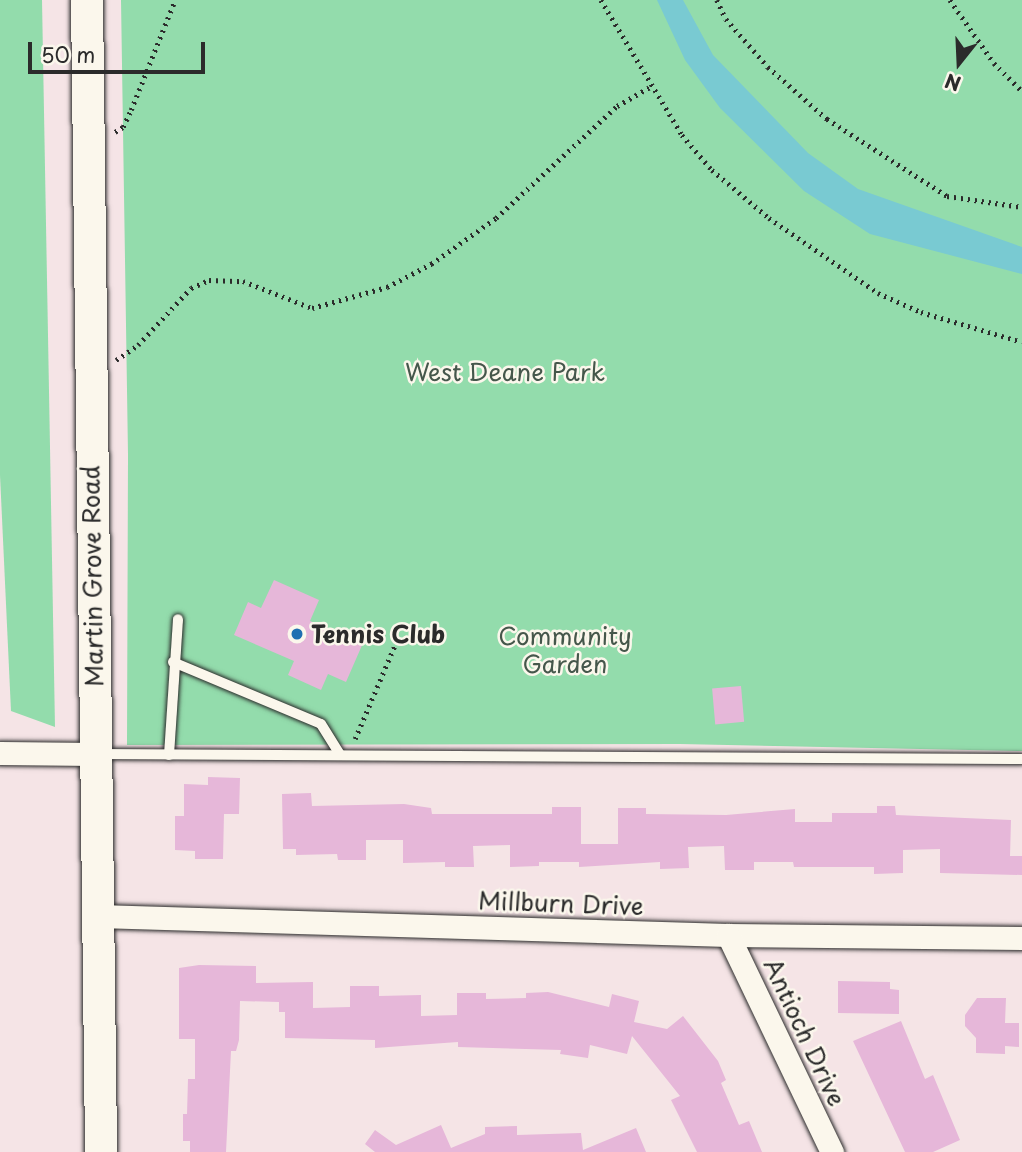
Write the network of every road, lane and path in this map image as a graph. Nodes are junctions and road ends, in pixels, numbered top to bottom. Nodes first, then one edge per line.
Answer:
1 (87, 0) edge
2 (175, 0) edge
3 (601, 0) edge
4 (717, 0) edge
5 (950, 0) edge
6 (650, 86) junction
7 (1022, 91) edge
8 (115, 132) dead end
9 (1022, 207) edge
10 (1022, 342) edge
11 (89, 371) junction
12 (178, 619) dead end
13 (397, 640) dead end
14 (173, 662) junction
15 (0, 753) edge
16 (94, 754) junction
17 (169, 755) junction
18 (344, 755) junction
19 (1022, 759) edge
20 (98, 916) junction
21 (728, 935) junction
22 (1022, 938) edge
23 (101, 1152) edge
24 (832, 1152) edge

1 - 11 main road, Martin Grove Road
2 - 8 path
3 - 6 path
4 - 9 path
5 - 7 path
6 - 10 path
6 - 11 path
11 - 16 main road, Martin Grove Road
12 - 14 lane
13 - 18 path
14 - 17 lane
14 - 18 lane
15 - 16 street
16 - 17 lane
16 - 20 main road, Martin Grove Road
17 - 18 lane
18 - 19 lane
20 - 21 street, Millburn Drive
20 - 23 main road, Martin Grove Road
21 - 22 street, Millburn Drive
21 - 24 street, Antioch Drive

